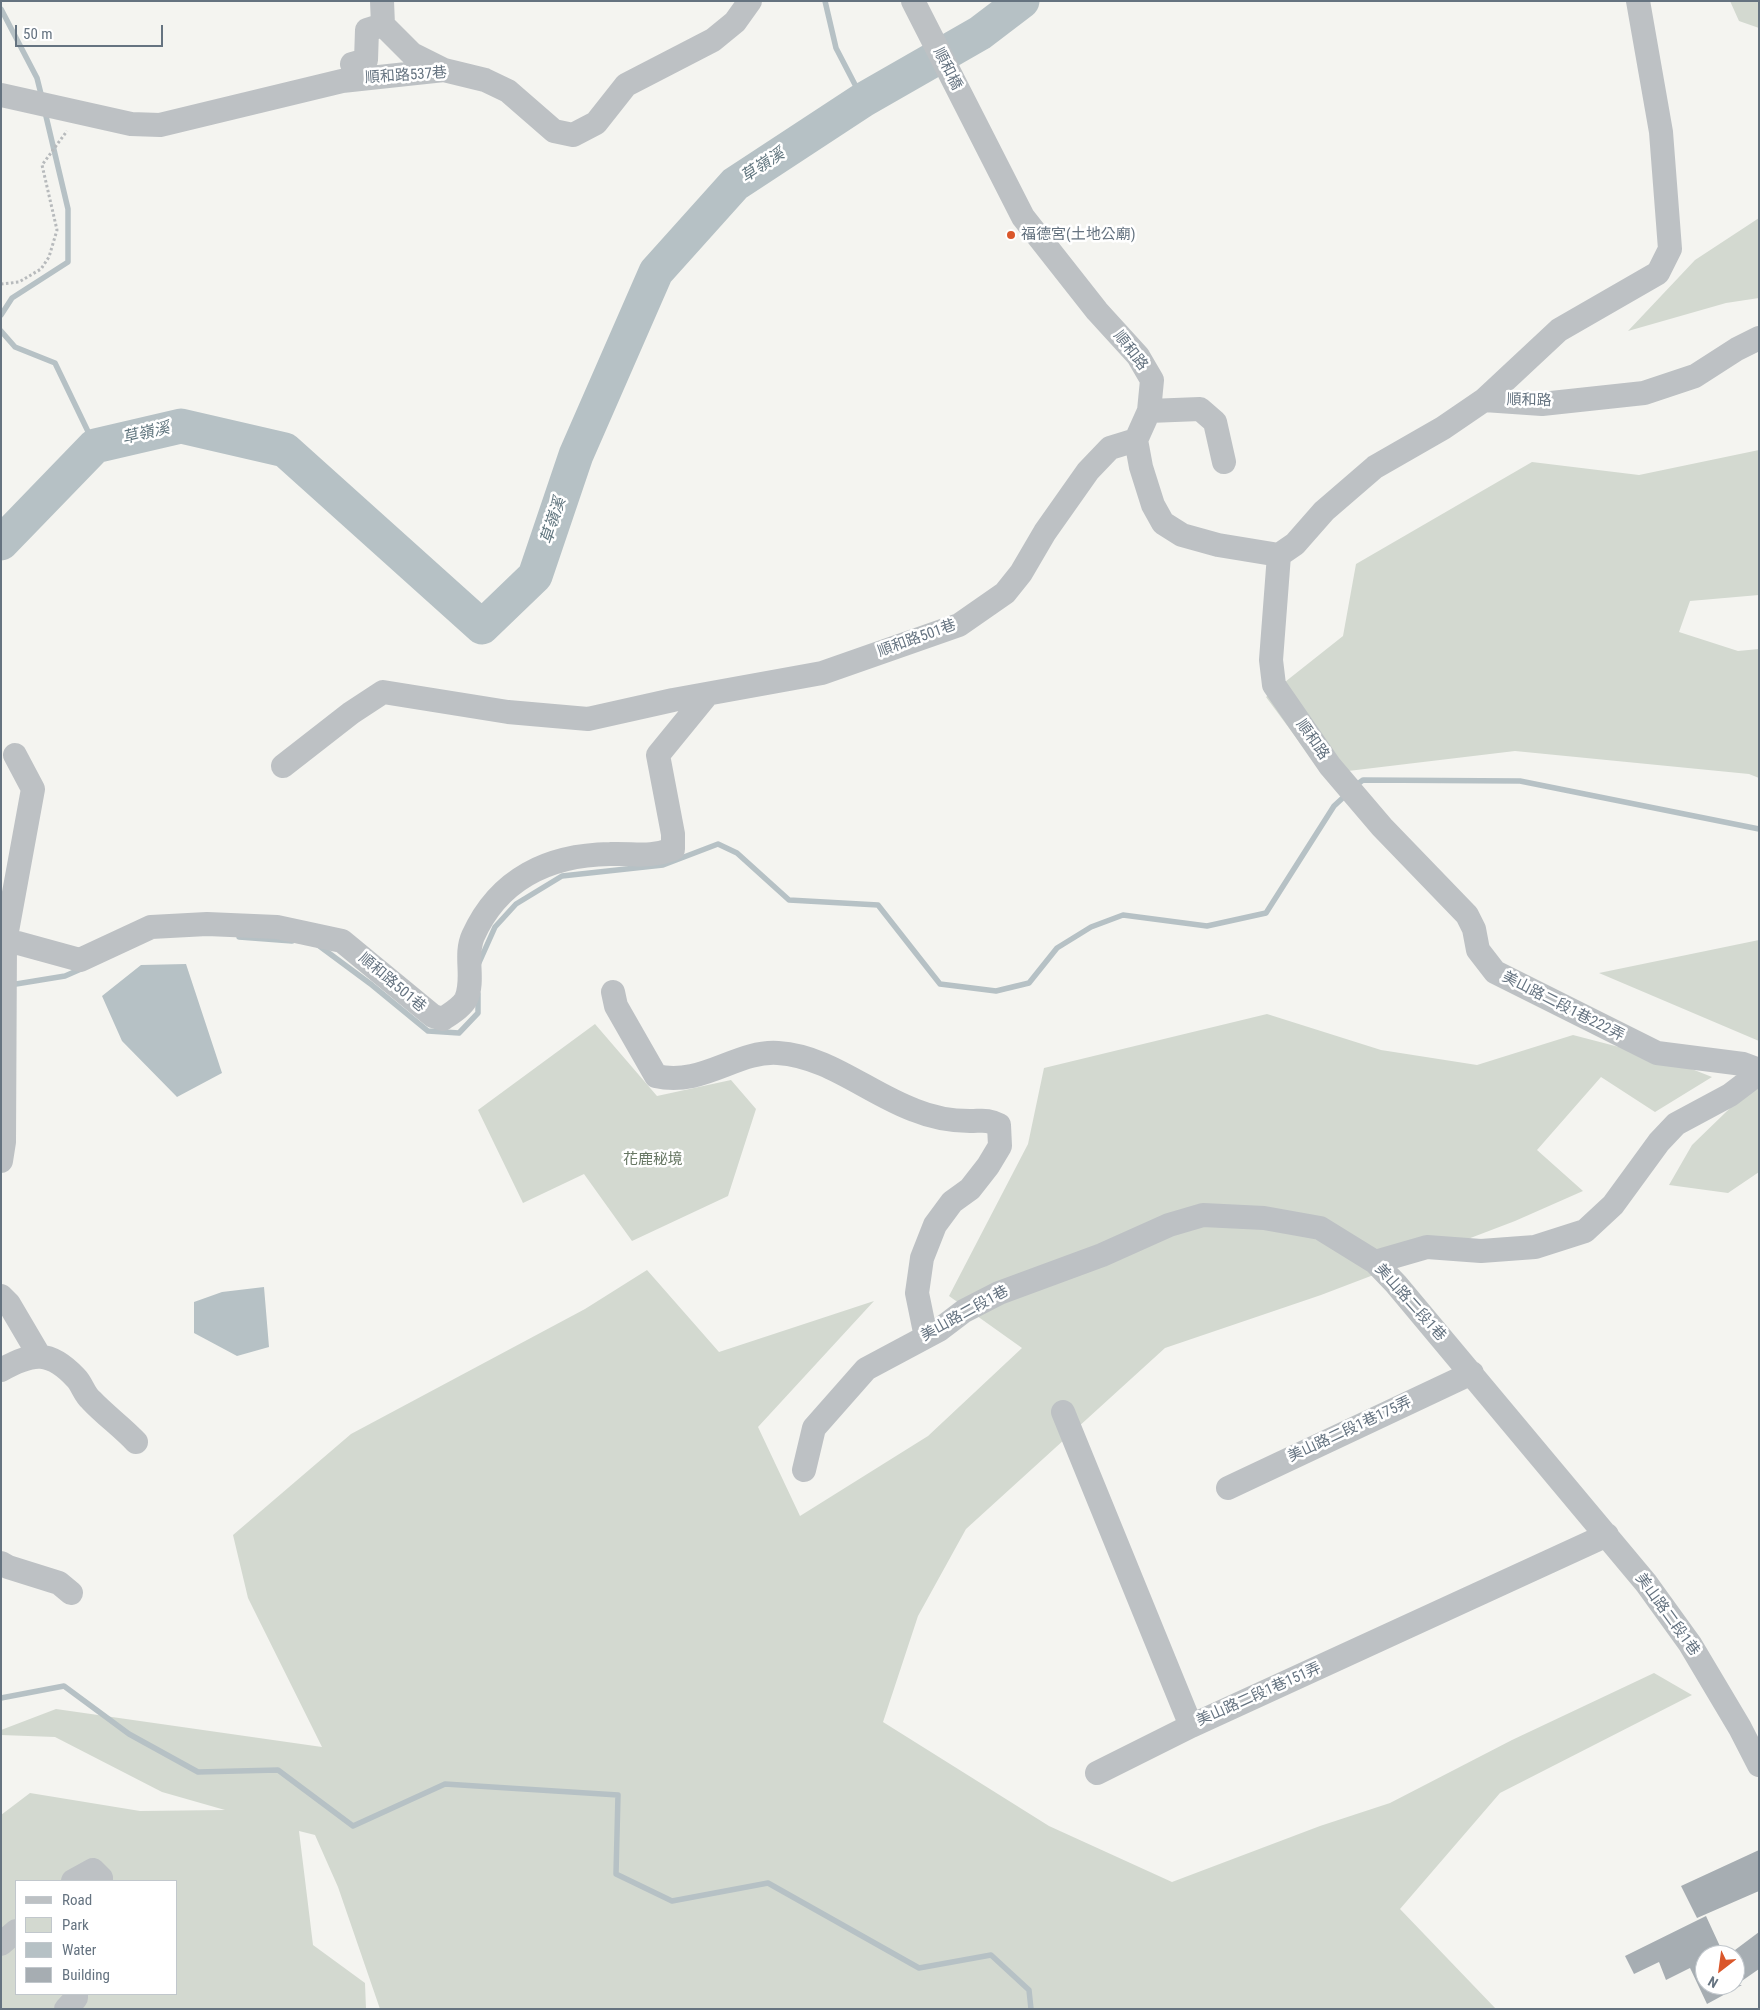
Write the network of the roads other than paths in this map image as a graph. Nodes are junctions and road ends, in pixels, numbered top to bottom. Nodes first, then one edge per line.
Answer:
1 (382, 1) edge
2 (750, 1) edge
3 (1638, 1) edge
4 (917, 9) edge
5 (383, 25) junction
6 (352, 64) dead end
7 (444, 70) junction
8 (1, 95) edge
9 (974, 122) joint
10 (1759, 338) edge
11 (1484, 400) junction
12 (1149, 411) junction
13 (1136, 440) junction
14 (1224, 462) dead end
15 (1279, 555) junction
16 (707, 695) junction
17 (15, 756) dead end
18 (283, 766) dead end
19 (1360, 801) joint
20 (3, 942) edge
21 (613, 992) dead end
22 (1759, 1071) edge
23 (1, 1161) edge
24 (1375, 1262) junction
25 (1, 1296) edge
26 (926, 1336) junction
27 (39, 1355) junction
28 (1, 1370) edge
29 (1472, 1372) junction
30 (1063, 1412) dead end
31 (136, 1442) dead end
32 (804, 1470) dead end
33 (1228, 1488) dead end
34 (1607, 1535) junction
35 (1, 1563) edge
36 (71, 1593) dead end
37 (1191, 1726) junction
38 (1759, 1765) edge
39 (1097, 1774) dead end
40 (75, 1880) edge
41 (101, 1880) edge
42 (15, 1932) edge
43 (1, 1944) edge
44 (76, 1995) edge
45 (66, 2009) edge

1 - 5 street
2 - 7 street, 順和路537巷
3 - 11 street
4 - 9 street, 順和橋
5 - 6 street
5 - 7 street
7 - 8 street, 順和路537巷
9 - 12 street, 順和路
10 - 11 street, 順和路
11 - 15 street, 順和路
12 - 13 street, 順和路
12 - 14 street
13 - 15 street
13 - 16 street, 順和路501巷
15 - 19 street, 順和路
16 - 18 street, 順和路501巷
16 - 20 street, 順和路501巷
17 - 20 street
19 - 22 street, 美山路二段1巷222弄
20 - 23 street
21 - 26 street
22 - 24 street, 美山路二段1巷222弄
24 - 26 street, 美山路二段1巷
24 - 29 street, 美山路二段1巷
25 - 27 street
26 - 32 street, 美山路二段1巷
27 - 28 street
27 - 31 street
29 - 33 street, 美山路二段1巷175弄
29 - 34 street, 美山路二段1巷
30 - 37 street, 美山路二段1巷151弄
34 - 37 street, 美山路二段1巷151弄
34 - 38 street, 美山路二段1巷
35 - 36 street
37 - 39 street
40 - 41 street
42 - 43 street
44 - 45 street

